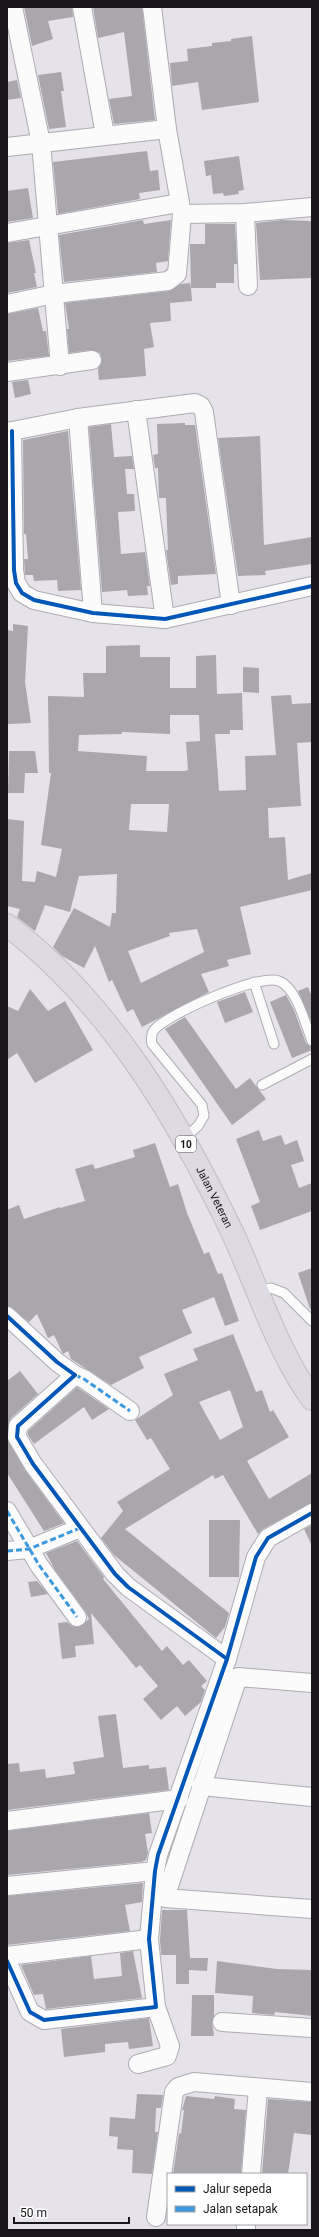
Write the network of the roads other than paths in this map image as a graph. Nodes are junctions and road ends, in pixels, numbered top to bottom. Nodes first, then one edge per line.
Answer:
1 (12, 7) edge
2 (82, 7) edge
3 (152, 7) edge
4 (7, 33) edge
5 (166, 129) junction
6 (105, 136) junction
7 (35, 144) junction
8 (7, 147) edge
9 (312, 207) edge
10 (180, 209) junction
11 (245, 213) junction
12 (49, 225) junction
13 (7, 233) edge
14 (248, 286) dead end
15 (54, 294) junction
16 (7, 304) edge
17 (92, 360) dead end
18 (60, 366) junction
19 (7, 372) edge
20 (136, 410) junction
21 (78, 418) junction
22 (10, 432) edge
23 (312, 586) edge
24 (231, 606) junction
25 (93, 613) junction
26 (165, 619) junction
27 (7, 925) edge
28 (254, 982) junction
29 (312, 1041) edge
30 (274, 1044) dead end
31 (312, 1058) edge
32 (262, 1085) dead end
33 (183, 1139) junction
34 (256, 1290) junction
35 (7, 1316) edge
36 (312, 1321) edge
37 (75, 1375) junction
38 (312, 1399) edge
39 (130, 1411) dead end
40 (7, 1511) edge
41 (312, 1513) edge
42 (80, 1528) junction
43 (29, 1549) junction
44 (7, 1551) edge
45 (77, 1617) dead end
46 (227, 1659) junction
47 (312, 1682) edge
48 (201, 1786) junction
49 (312, 1797) edge
50 (179, 1799) junction
51 (7, 1821) edge
52 (155, 1871) junction
53 (7, 1886) edge
54 (312, 1909) edge
55 (149, 1939) junction
56 (7, 1956) edge
57 (7, 1961) edge
58 (156, 2007) junction
59 (222, 2022) dead end
60 (312, 2028) edge
61 (138, 2064) dead end
62 (258, 2088) junction
63 (312, 2092) edge
64 (251, 2173) edge
65 (156, 2217) dead end

1 - 7 street
2 - 6 street
3 - 5 street
4 - 7 street
5 - 6 street
5 - 10 street
6 - 7 street
7 - 8 street
7 - 12 street
9 - 11 street
10 - 11 street
10 - 12 street
10 - 15 street
11 - 14 street
12 - 13 street
12 - 15 street
15 - 16 street
15 - 18 street
17 - 18 street
18 - 19 street
20 - 21 street
20 - 24 street
20 - 26 street
21 - 22 street
21 - 25 street
22 - 25 street
23 - 24 street
24 - 26 street
25 - 26 street
27 - 33 highway, Jalan Veteran / 10
28 - 29 lane
28 - 30 lane
28 - 33 lane
31 - 32 lane
33 - 34 highway, Jalan Veteran / 10
34 - 36 lane
34 - 38 highway, Jalan Veteran / 10
35 - 37 street
37 - 39 street
37 - 42 street
40 - 43 street
41 - 46 street
42 - 43 street
42 - 46 street
43 - 44 street
43 - 45 street
46 - 50 street
47 - 48 street
48 - 49 street
48 - 54 street
50 - 51 street
50 - 52 street
52 - 53 street
52 - 55 street
55 - 56 street
55 - 58 street
57 - 58 street
58 - 61 street
59 - 60 street
62 - 63 street
62 - 64 street
62 - 65 street

